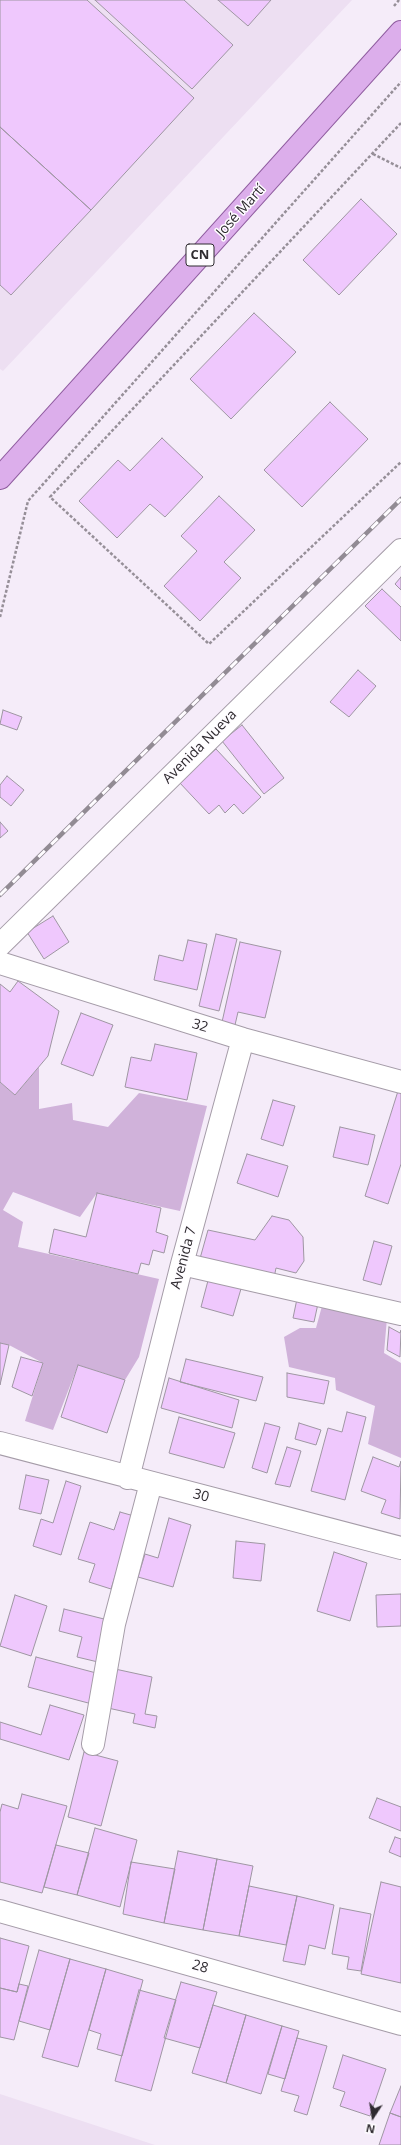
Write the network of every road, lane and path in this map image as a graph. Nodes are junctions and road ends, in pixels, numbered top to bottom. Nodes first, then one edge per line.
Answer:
1 (401, 32) edge
2 (401, 82) edge
3 (401, 123) edge
4 (373, 154) junction
5 (401, 168) edge
6 (401, 462) edge
7 (0, 478) edge
8 (401, 550) edge
9 (0, 617) edge
10 (0, 945) edge
11 (0, 963) edge
12 (243, 1039) junction
13 (401, 1082) edge
14 (182, 1264) junction
15 (401, 1314) edge
16 (0, 1443) edge
17 (128, 1478) junction
18 (151, 1483) junction
19 (400, 1544) edge
20 (92, 1744) dead end
21 (0, 1911) edge
22 (401, 2024) edge

1 - 7 main road, José Martí / CN
2 - 9 path
3 - 4 path
4 - 5 path
4 - 6 path
8 - 10 street, Avenida Nueva
11 - 12 street, 32
12 - 13 street, 32
12 - 14 street, Avenida 7
14 - 15 street
14 - 17 street, Avenida 7
16 - 17 street, 30
17 - 18 street, 30
18 - 19 street, 30
18 - 20 street
21 - 22 street, 28

